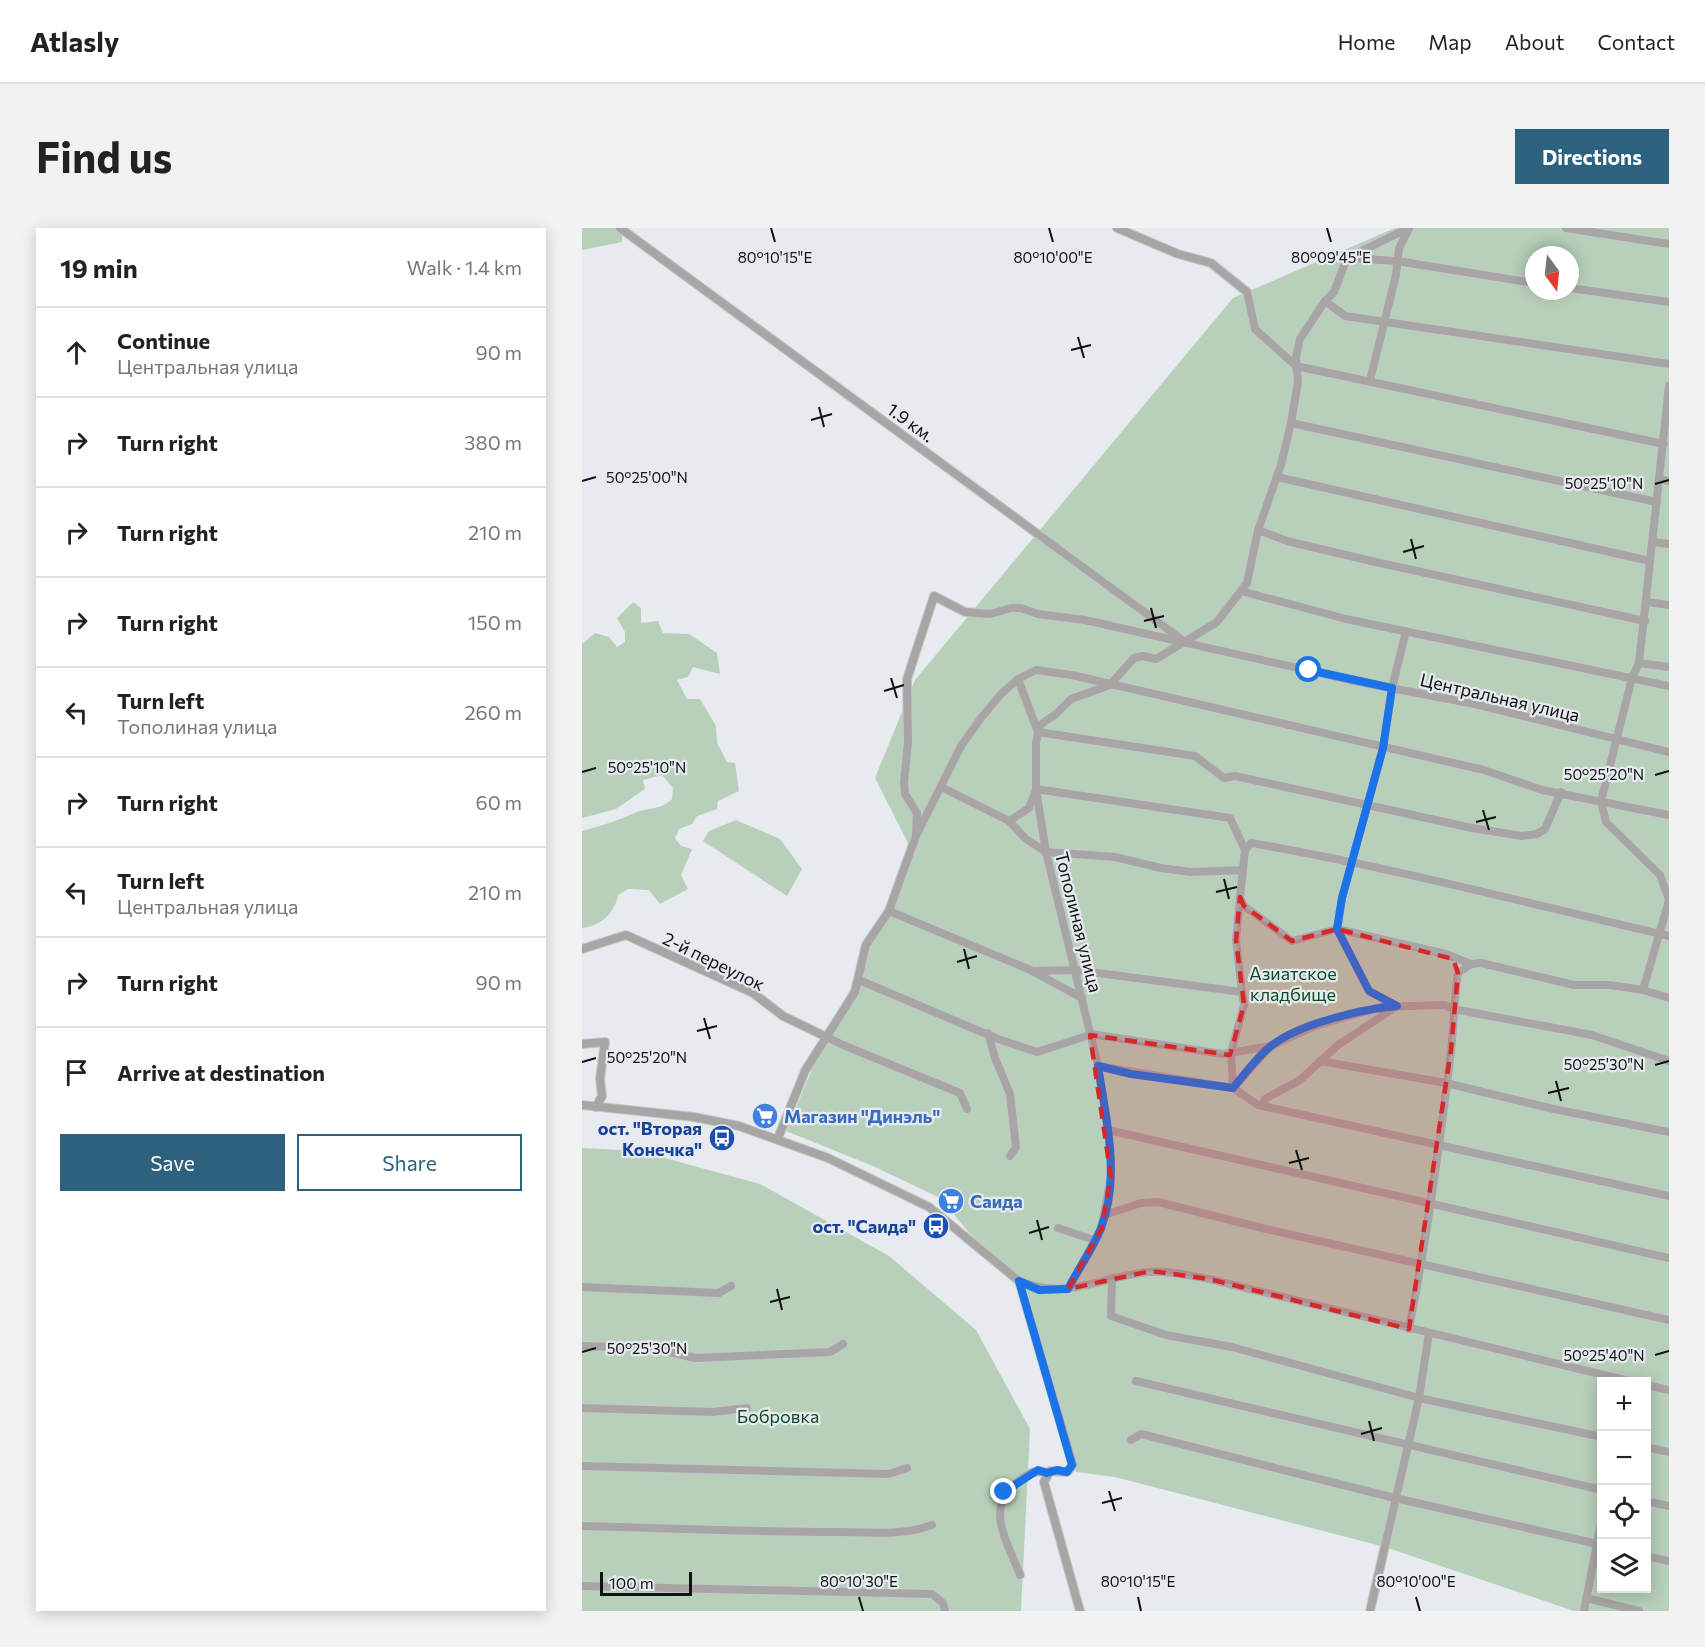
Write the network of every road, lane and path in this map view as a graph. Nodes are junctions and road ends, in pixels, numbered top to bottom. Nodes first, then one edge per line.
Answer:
1 (620, 228) edge
2 (1117, 228) edge
3 (1410, 228) edge
4 (1566, 228) edge
5 (1669, 244) edge
6 (1347, 258) junction
7 (1396, 261) junction
8 (1525, 282) edge
9 (1579, 289) edge
10 (1325, 301) junction
11 (1669, 302) edge
12 (1385, 321) junction
13 (1669, 364) edge
14 (1296, 366) junction
15 (1370, 380) junction
16 (1669, 386) edge
17 (1668, 422) edge
18 (1291, 423) junction
19 (1664, 444) junction
20 (1277, 477) junction
21 (1660, 479) junction
22 (1669, 481) edge
23 (1657, 502) junction
24 (1258, 530) junction
25 (1653, 542) junction
26 (1669, 544) edge
27 (1650, 561) junction
28 (1240, 591) junction
29 (1647, 602) junction
30 (1669, 605) edge
31 (1645, 621) junction
32 (1406, 631) junction
33 (1184, 641) junction
34 (1639, 663) junction
35 (1669, 667) edge
36 (1632, 678) junction
37 (1018, 679) junction
38 (1110, 685) junction
39 (1669, 686) edge
40 (1392, 688) junction
41 (1038, 732) junction
42 (1618, 740) junction
43 (1383, 748) junction
44 (1669, 752) edge
45 (941, 788) junction
46 (1036, 789) junction
47 (1561, 792) junction
48 (1601, 801) junction
49 (1368, 806) junction
50 (1669, 814) edge
51 (1009, 821) junction
52 (916, 836) junction
53 (1245, 850) junction
54 (1046, 852) junction
55 (1352, 864) junction
56 (1243, 870) junction
57 (1657, 871) junction
58 (1669, 874) edge
59 (1240, 897) junction
60 (889, 911) junction
61 (1337, 929) junction
62 (1660, 934) junction
63 (1669, 936) edge
64 (582, 949) edge
65 (1454, 959) junction
66 (1471, 964) junction
67 (1075, 970) junction
68 (1033, 971) junction
69 (1458, 973) junction
70 (859, 980) junction
71 (1643, 990) junction
72 (1242, 992) junction
73 (1082, 998) junction
74 (1669, 998) edge
75 (1397, 1006) junction
76 (1453, 1009) junction
77 (988, 1033) junction
78 (1090, 1035) junction
79 (828, 1036) junction
80 (582, 1044) edge
81 (1271, 1046) junction
82 (1231, 1052) junction
83 (1320, 1061) junction
84 (1669, 1061) edge
85 (1098, 1066) junction
86 (1446, 1083) junction
87 (1233, 1088) junction
88 (582, 1105) edge
89 (1262, 1106) junction
90 (596, 1107) junction
91 (967, 1109) dead end
92 (1108, 1130) junction
93 (1669, 1132) edge
94 (778, 1138) junction
95 (1437, 1144) junction
96 (1010, 1156) dead end
97 (1669, 1196) edge
98 (1430, 1204) junction
99 (1104, 1215) junction
100 (1058, 1228) dead end
101 (1094, 1240) junction
102 (1669, 1258) edge
103 (1422, 1263) junction
104 (1112, 1278) junction
105 (1019, 1281) junction
106 (731, 1286) dead end
107 (582, 1287) edge
108 (1068, 1289) junction
109 (1669, 1320) edge
110 (1409, 1329) junction
111 (1429, 1333) junction
112 (843, 1344) dead end
113 (582, 1346) edge
114 (1614, 1377) edge
115 (1136, 1381) dead end
116 (1651, 1386) edge
117 (1669, 1390) edge
118 (1419, 1398) junction
119 (582, 1408) edge
120 (747, 1408) dead end
121 (1597, 1436) edge
122 (1131, 1440) dead end
123 (1408, 1447) junction
124 (1651, 1448) edge
125 (1669, 1452) edge
126 (582, 1466) edge
127 (907, 1468) dead end
128 (1047, 1473) junction
129 (1597, 1489) edge
130 (1395, 1498) junction
131 (1651, 1502) edge
132 (1669, 1506) edge
133 (932, 1525) dead end
134 (582, 1526) edge
135 (1597, 1544) edge
136 (1597, 1548) edge
137 (1651, 1557) edge
138 (1669, 1561) edge
139 (1020, 1575) dead end
140 (582, 1586) edge
141 (1586, 1598) junction
142 (945, 1611) edge
143 (1080, 1611) edge
144 (1370, 1611) edge
145 (1584, 1611) edge
146 (1639, 1611) edge

1 - 33 street, 1.9 км.
2 - 14 street
3 - 6 street
3 - 7 street
4 - 5 street
6 - 7 street
6 - 10 street
7 - 8 street
7 - 12 street
9 - 11 street
10 - 12 street
10 - 14 street
12 - 13 street
12 - 15 street
14 - 15 street
14 - 18 street
15 - 19 street
16 - 17 street
17 - 19 street
18 - 20 street
18 - 23 street
19 - 21 street
20 - 24 street
20 - 27 street
21 - 22 street
21 - 23 street
23 - 25 street
24 - 28 street
24 - 31 street
25 - 26 street
25 - 27 street
27 - 29 street
28 - 32 street
28 - 33 street
29 - 30 street
29 - 31 street
31 - 34 street
32 - 36 street
32 - 40 street
33 - 38 street
33 - 40 street, Центральная улица
33 - 52 street, Центральная улица
34 - 35 street
34 - 36 street
36 - 39 street
36 - 42 street
37 - 38 street
37 - 41 street
37 - 45 street
38 - 41 street
38 - 43 street
40 - 42 street, Центральная улица
40 - 43 street
41 - 46 street, Тополиная улица
41 - 49 street
42 - 44 street, Центральная улица
42 - 48 street
43 - 47 street
43 - 49 street
45 - 51 street
45 - 52 street
46 - 51 street
46 - 53 street
46 - 54 street, Тополиная улица
47 - 48 street
47 - 49 street
48 - 50 street
48 - 57 street
49 - 55 street
51 - 54 street
52 - 60 street
53 - 55 street
53 - 56 street
54 - 56 street
54 - 67 street, Тополиная улица
55 - 61 street
55 - 62 street
56 - 59 street
57 - 58 street
57 - 62 street
59 - 61 street
59 - 72 street
60 - 68 street
60 - 70 street
61 - 65 street
61 - 75 street
62 - 63 street
62 - 71 street
64 - 79 street, 2-й переулок
65 - 66 street
65 - 69 street
66 - 69 street
66 - 71 street
67 - 68 street
67 - 72 street
67 - 73 street, Тополиная улица
68 - 73 street
69 - 76 street
70 - 77 street
70 - 79 street
71 - 74 street
72 - 82 street
73 - 78 street, Тополиная улица
75 - 76 street
75 - 81 street
75 - 83 street
76 - 84 street
76 - 86 street
77 - 78 street
77 - 96 street
78 - 82 street
78 - 85 street, Тополиная улица
79 - 91 street, 2-й переулок
79 - 94 street
80 - 90 street
81 - 82 street
81 - 87 street
82 - 87 street
83 - 86 street
83 - 89 street
85 - 87 street
85 - 92 street, Тополиная улица
86 - 93 street
86 - 95 street
87 - 89 street
88 - 90 street
89 - 95 street
90 - 94 street
92 - 98 street
92 - 99 street, Тополиная улица
94 - 105 street
95 - 97 street
95 - 98 street
98 - 102 street
98 - 103 street
99 - 101 street, Тополиная улица
99 - 103 street
100 - 101 street
101 - 108 street, Тополиная улица
103 - 109 street
103 - 110 street
104 - 108 street
104 - 110 street
104 - 118 street
105 - 108 street
105 - 128 street
106 - 107 street
110 - 111 street
111 - 114 street
111 - 118 street
112 - 113 street
115 - 123 street
116 - 117 street
118 - 121 street
118 - 123 street
119 - 120 street
122 - 130 street
123 - 129 street
123 - 130 street
124 - 125 street
126 - 127 street
128 - 139 street
128 - 143 street
130 - 135 street
130 - 144 street
131 - 132 street
133 - 134 street
136 - 141 street
137 - 138 street
140 - 142 street
141 - 145 street
141 - 146 street

